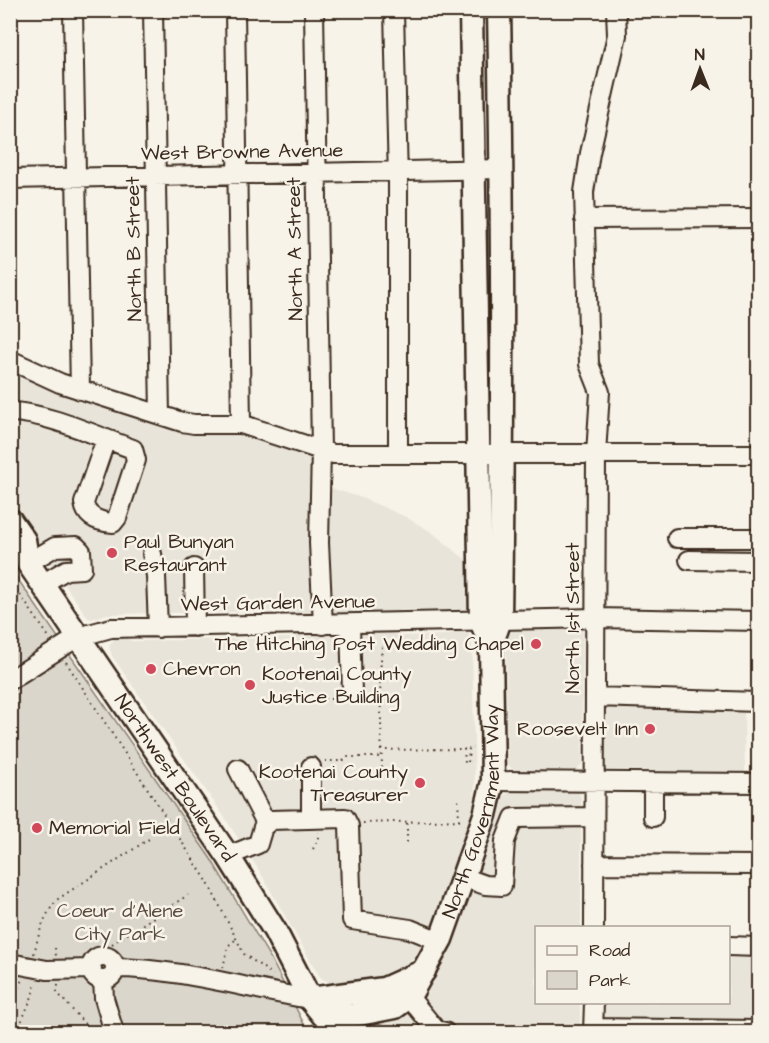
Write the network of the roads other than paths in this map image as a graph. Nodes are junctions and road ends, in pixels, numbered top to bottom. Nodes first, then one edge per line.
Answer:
1 (73, 10) edge
2 (153, 10) edge
3 (235, 10) edge
4 (314, 10) edge
5 (394, 10) edge
6 (471, 10) edge
7 (499, 10) edge
8 (616, 10) edge
9 (502, 169) junction
10 (474, 170) junction
11 (398, 171) junction
12 (316, 173) junction
13 (237, 174) junction
14 (156, 176) junction
15 (77, 177) junction
16 (10, 179) edge
17 (759, 218) edge
18 (584, 219) junction
19 (477, 315) junction
20 (502, 316) junction
21 (10, 360) edge
22 (80, 390) junction
23 (10, 412) edge
24 (160, 415) junction
25 (241, 424) junction
26 (106, 440) dead end
27 (321, 450) junction
28 (398, 453) junction
29 (477, 453) junction
30 (502, 453) junction
31 (597, 454) junction
32 (759, 454) edge
33 (10, 520) edge
34 (676, 538) dead end
35 (759, 538) edge
36 (152, 554) dead end
37 (19, 558) edge
38 (689, 560) dead end
39 (759, 561) edge
40 (194, 568) dead end
41 (42, 584) junction
42 (596, 618) junction
43 (490, 621) junction
44 (759, 621) edge
45 (350, 624) junction
46 (323, 625) junction
47 (195, 627) junction
48 (158, 628) junction
49 (78, 637) junction
50 (10, 680) edge
51 (352, 692) dead end
52 (595, 697) junction
53 (759, 702) edge
54 (316, 764) road end
55 (238, 769) dead end
56 (493, 781) junction
57 (594, 782) junction
58 (654, 783) junction
59 (759, 783) edge
60 (594, 817) junction
61 (653, 817) dead end
62 (266, 823) junction
63 (317, 825) junction
64 (228, 856) junction
65 (594, 864) junction
66 (759, 865) edge
67 (462, 878) junction
68 (594, 926) edge
69 (440, 941) junction
70 (730, 946) edge
71 (759, 947) edge
72 (10, 963) edge
73 (424, 971) junction
74 (103, 972) junction
75 (409, 997) junction
76 (310, 999) junction
77 (594, 1004) edge
78 (593, 1030) edge
79 (759, 1030) edge
80 (114, 1032) edge
81 (315, 1032) edge
82 (337, 1032) edge
83 (445, 1032) edge

1 - 15 street
2 - 14 street, North B Street
3 - 13 street
4 - 12 street, North A Street
5 - 11 street
6 - 10 main road, North Government Way
7 - 9 main road, North Government Way
8 - 18 street, North 1st Street
9 - 10 street
9 - 20 main road, North Government Way
10 - 11 street, West Browne Avenue
10 - 19 main road, North Government Way
11 - 12 street, West Browne Avenue
11 - 28 street
12 - 13 street, West Browne Avenue
12 - 27 street, North A Street
13 - 14 street, West Browne Avenue
13 - 25 street
14 - 15 street, West Browne Avenue
14 - 24 street, North B Street
15 - 16 street, West Browne Avenue
15 - 22 street
17 - 18 street
18 - 31 street, North 1st Street
19 - 20 street
19 - 29 main road, North Government Way
20 - 30 main road, North Government Way
21 - 22 street
22 - 24 street
23 - 26 street
24 - 25 street
25 - 27 street
27 - 28 street
27 - 46 street, North A Street
28 - 29 street
29 - 30 street
29 - 43 main road, North Government Way
30 - 31 street
30 - 43 main road, North Government Way
31 - 32 street
31 - 42 street, North 1st Street
33 - 37 main road, Northwest Boulevard
34 - 35 street
36 - 48 street
37 - 41 main road, Northwest Boulevard
37 - 41 street
38 - 39 street
40 - 47 street
41 - 49 main road, Northwest Boulevard
42 - 43 street, West Garden Avenue
42 - 44 street, West Garden Avenue
42 - 52 street, North 1st Street
43 - 45 street, West Garden Avenue
43 - 56 main road, North Government Way
45 - 46 street, West Garden Avenue
45 - 51 street
46 - 47 street, West Garden Avenue
47 - 48 street, West Garden Avenue
48 - 49 street, West Garden Avenue
49 - 50 street, West Garden Avenue
49 - 64 main road, Northwest Boulevard
52 - 53 street
52 - 57 street, North 1st Street
54 - 63 street
55 - 62 street
56 - 57 street
56 - 67 main road, North Government Way
57 - 58 street
57 - 60 street, North 1st Street
58 - 59 street
58 - 61 street
60 - 65 street, North 1st Street
60 - 67 street
62 - 63 street
62 - 64 street
63 - 69 street
64 - 76 main road, Northwest Boulevard
65 - 66 street
65 - 68 street, North 1st Street
67 - 69 main road, North Government Way
69 - 73 main road, North Government Way
70 - 71 street
72 - 74 street
73 - 75 main road, North Government Way
73 - 76 main road
74 - 76 street
74 - 80 street
75 - 76 main road
75 - 83 street
76 - 81 main road, Northwest Boulevard
76 - 82 main road, Northwest Boulevard
77 - 78 street
78 - 79 street

